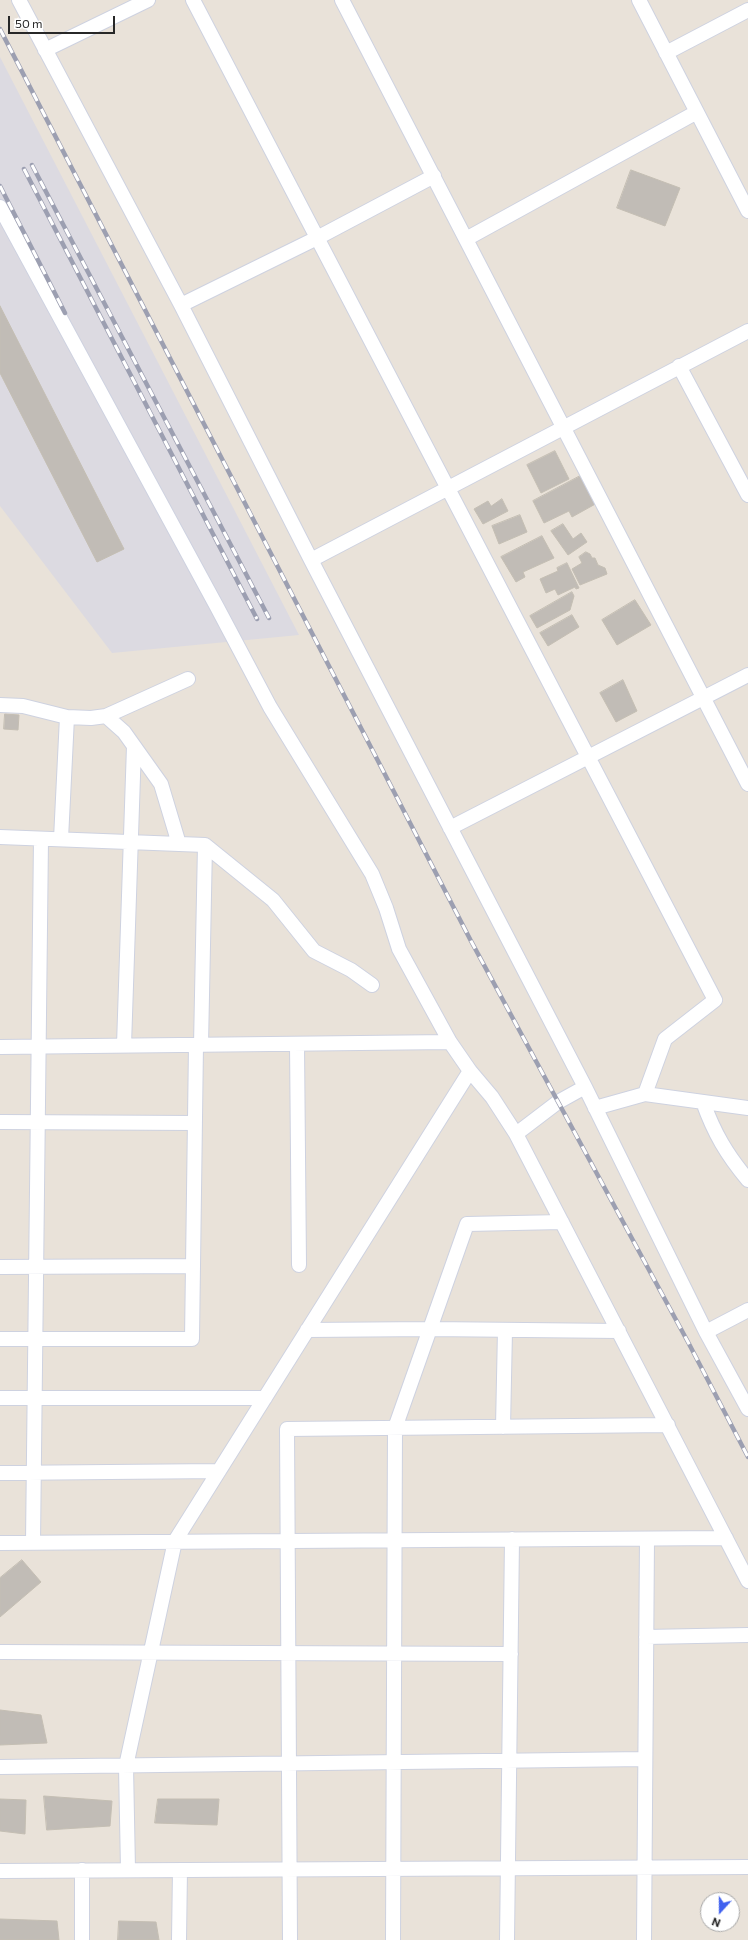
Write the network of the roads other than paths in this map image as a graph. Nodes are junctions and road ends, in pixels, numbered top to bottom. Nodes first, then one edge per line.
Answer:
1 (19, 0) edge
2 (148, 0) edge
3 (193, 0) edge
4 (342, 0) edge
5 (639, 0) edge
6 (748, 10) edge
7 (45, 50) junction
8 (666, 52) junction
9 (697, 112) junction
10 (434, 176) junction
11 (0, 207) edge
12 (748, 211) edge
13 (317, 238) junction
14 (466, 239) junction
15 (181, 305) junction
16 (748, 331) edge
17 (680, 366) junction
18 (564, 427) junction
19 (448, 488) junction
20 (748, 495) edge
21 (311, 560) junction
22 (748, 675) edge
23 (188, 679) dead end
24 (703, 698) junction
25 (0, 705) edge
26 (106, 716) junction
27 (67, 717) junction
28 (134, 746) junction
29 (588, 757) junction
30 (748, 784) edge
31 (450, 828) junction
32 (0, 837) edge
33 (41, 839) junction
34 (61, 840) junction
35 (131, 842) junction
36 (179, 844) junction
37 (204, 845) junction
38 (372, 985) dead end
39 (450, 1042) junction
40 (297, 1044) junction
41 (124, 1045) junction
42 (198, 1045) junction
43 (39, 1046) junction
44 (0, 1047) edge
45 (470, 1070) junction
46 (584, 1087) junction
47 (645, 1094) junction
48 (703, 1102) junction
49 (595, 1108) junction
50 (748, 1108) edge
51 (0, 1122) edge
52 (38, 1122) junction
53 (195, 1123) junction
54 (516, 1134) junction
55 (748, 1180) edge
56 (562, 1222) junction
57 (299, 1265) dead end
58 (193, 1266) junction
59 (0, 1267) edge
60 (36, 1267) junction
61 (748, 1310) edge
62 (430, 1329) junction
63 (307, 1330) junction
64 (505, 1330) junction
65 (619, 1330) junction
66 (706, 1332) junction
67 (0, 1339) edge
68 (36, 1339) junction
69 (0, 1398) edge
70 (35, 1398) junction
71 (265, 1398) junction
72 (748, 1409) edge
73 (668, 1425) junction
74 (503, 1427) junction
75 (395, 1428) junction
76 (219, 1471) junction
77 (0, 1473) edge
78 (34, 1473) junction
79 (726, 1538) junction
80 (646, 1539) junction
81 (394, 1540) junction
82 (512, 1540) junction
83 (287, 1541) junction
84 (33, 1542) junction
85 (175, 1542) junction
86 (0, 1543) edge
87 (748, 1581) edge
88 (748, 1635) edge
89 (646, 1637) junction
90 (0, 1652) edge
91 (151, 1652) junction
92 (288, 1653) junction
93 (394, 1653) junction
94 (511, 1654) junction
95 (645, 1759) junction
96 (509, 1761) junction
97 (394, 1762) junction
98 (289, 1764) junction
99 (126, 1766) junction
100 (0, 1767) edge
101 (748, 1867) edge
102 (508, 1868) junction
103 (644, 1868) junction
104 (394, 1869) junction
105 (82, 1870) junction
106 (128, 1870) junction
107 (180, 1870) junction
108 (290, 1870) junction
109 (0, 1871) edge
110 (82, 1940) edge
111 (179, 1940) edge
112 (290, 1940) edge
113 (393, 1940) edge
114 (507, 1940) edge
115 (644, 1940) edge

1 - 7 street
2 - 7 street
3 - 13 street
4 - 10 street
5 - 8 street
6 - 8 street
7 - 15 street
8 - 9 street
9 - 12 street
9 - 14 street
10 - 13 street
10 - 14 street
11 - 39 street
13 - 15 street
13 - 19 street
14 - 18 street
15 - 21 street
16 - 17 street
17 - 18 street
17 - 20 street
18 - 19 street
18 - 24 street
19 - 21 street
19 - 29 street
21 - 31 street
22 - 24 street
23 - 26 street
24 - 29 street
24 - 30 street
25 - 27 street
26 - 27 street
26 - 28 street
27 - 34 street
28 - 35 street
28 - 36 street
29 - 31 street
29 - 47 street
31 - 46 street
32 - 33 street
33 - 34 street
33 - 43 street
34 - 35 street
35 - 36 street
35 - 41 street
36 - 37 street
37 - 38 street
37 - 42 street
39 - 40 street
39 - 45 street
40 - 42 street
40 - 57 street
41 - 42 street
41 - 43 street
42 - 53 street
43 - 44 street
43 - 52 street
45 - 54 street
45 - 63 street
46 - 49 street
46 - 54 street
47 - 48 street
47 - 49 street
48 - 50 street
48 - 55 street
49 - 66 street
51 - 52 street
52 - 53 street
52 - 60 street
53 - 58 street
54 - 56 street
56 - 62 street
56 - 65 street
58 - 60 street
58 - 68 street
59 - 60 street
60 - 68 street
61 - 66 street
62 - 63 street
62 - 64 street
62 - 75 street
63 - 71 street
64 - 65 street
64 - 74 street
65 - 73 street
66 - 72 street
67 - 68 street
68 - 70 street
69 - 70 street
70 - 71 street
70 - 78 street
71 - 76 street
73 - 74 street
73 - 79 street
74 - 75 street
75 - 81 street
75 - 83 street
76 - 78 street
76 - 85 street
77 - 78 street
78 - 84 street
79 - 80 street
79 - 87 street
80 - 82 street
80 - 89 street
81 - 82 street
81 - 83 street
81 - 93 street
82 - 94 street
83 - 85 street
83 - 92 street
84 - 85 street
84 - 86 street
85 - 91 street
88 - 89 street
89 - 95 street
90 - 91 street
91 - 92 street
91 - 99 street
92 - 93 street
92 - 98 street
93 - 94 street
93 - 97 street
94 - 96 street
95 - 96 street
95 - 103 street
96 - 97 street
96 - 102 street
97 - 98 street
97 - 104 street
98 - 99 street
98 - 108 street
99 - 100 street
99 - 106 street
101 - 103 street
102 - 103 street
102 - 104 street
102 - 114 street
103 - 115 street
104 - 108 street
104 - 113 street
105 - 106 street
105 - 109 street
105 - 110 street
106 - 107 street
107 - 108 street
107 - 111 street
108 - 112 street

